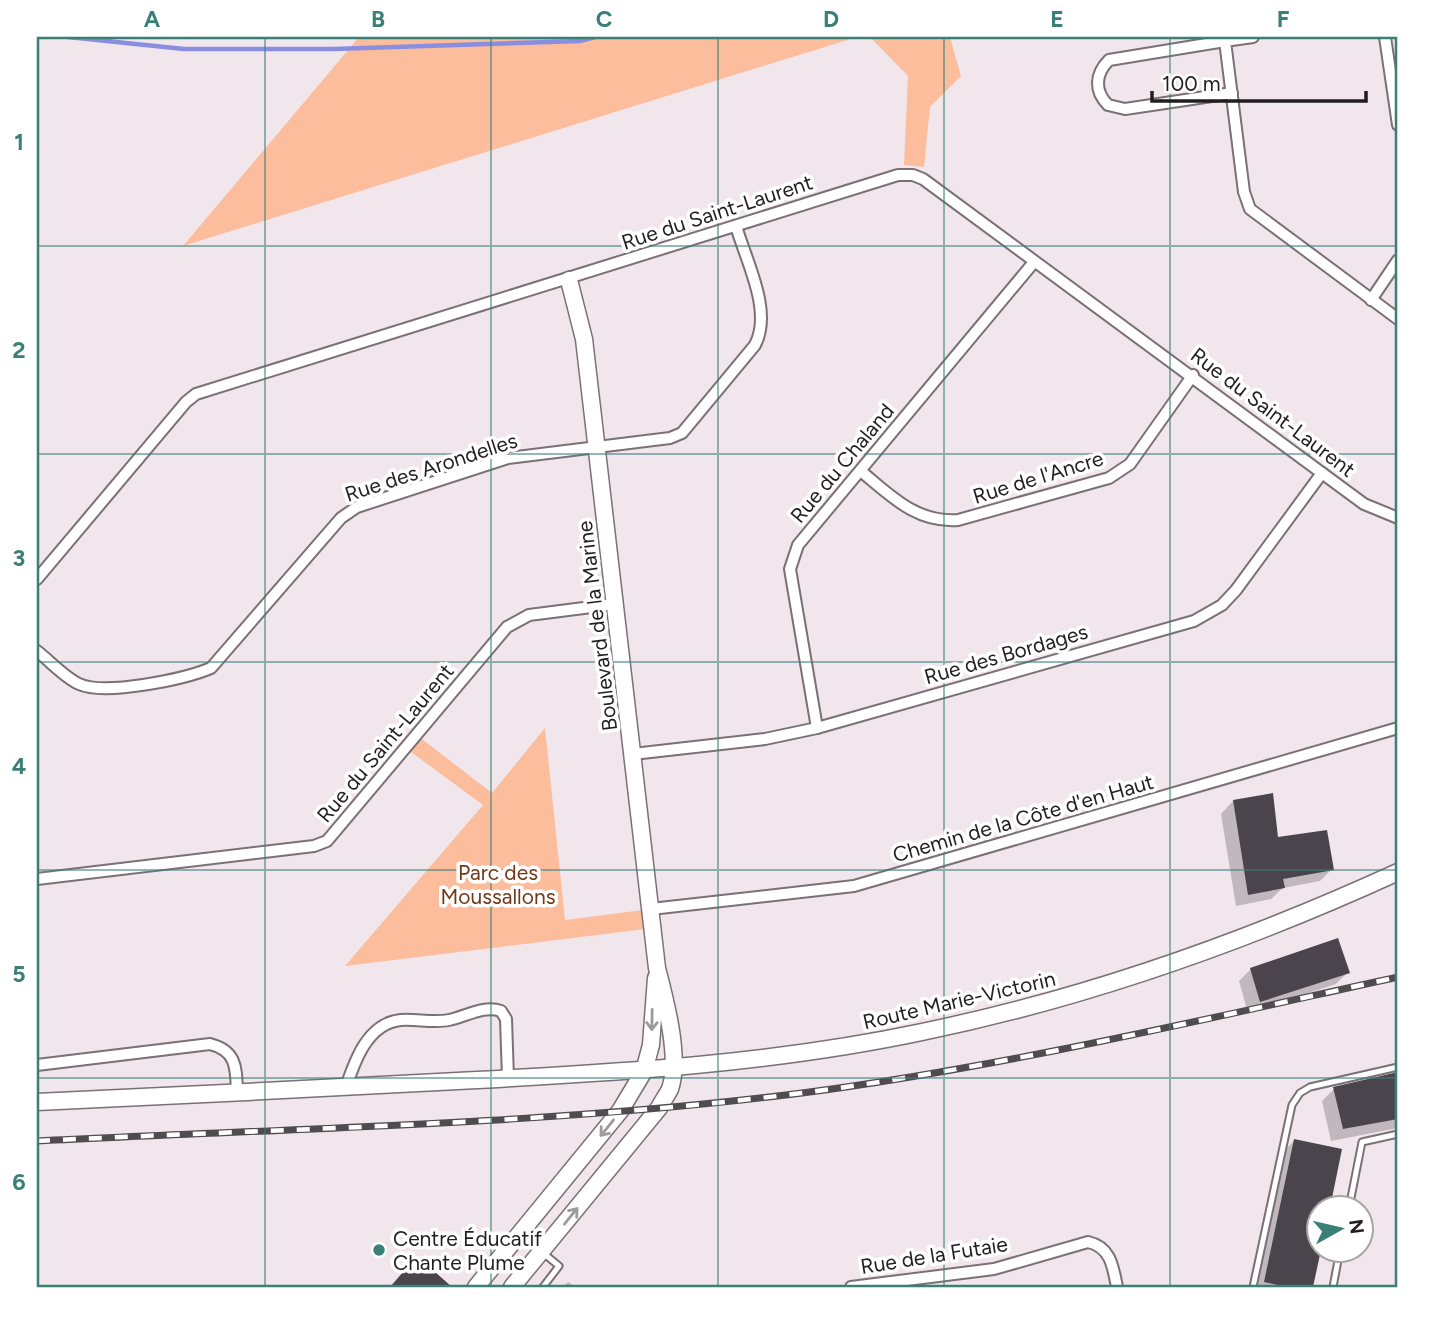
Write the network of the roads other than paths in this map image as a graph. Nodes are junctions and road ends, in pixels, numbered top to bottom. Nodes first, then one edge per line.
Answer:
1 (1253, 37) edge
2 (1385, 37) edge
3 (1225, 41) junction
4 (1232, 93) junction
5 (1398, 125) edge
6 (736, 226) junction
7 (1398, 260) edge
8 (1034, 262) junction
9 (569, 280) junction
10 (1371, 300) junction
11 (1398, 319) edge
12 (1193, 375) junction
13 (597, 447) junction
14 (862, 472) junction
15 (1322, 473) junction
16 (1398, 518) edge
17 (37, 579) edge
18 (615, 604) junction
19 (37, 650) edge
20 (817, 728) junction
21 (1398, 728) edge
22 (633, 754) junction
23 (1398, 872) edge
24 (37, 879) edge
25 (651, 909) junction
26 (657, 968) junction
27 (37, 1065) edge
28 (1398, 1067) edge
29 (672, 1070) junction
30 (644, 1071) junction
31 (508, 1078) junction
32 (346, 1087) junction
33 (237, 1092) junction
34 (37, 1102) edge
35 (1398, 1135) edge
36 (1352, 1194) edge
37 (542, 1251) junction
38 (495, 1264) junction
39 (1337, 1264) edge
40 (517, 1286) edge
41 (476, 1287) edge
42 (543, 1287) edge
43 (851, 1287) edge
44 (1117, 1287) edge
45 (1255, 1287) edge
46 (1333, 1287) edge

1 - 3 street
2 - 5 street
3 - 4 street
3 - 4 street
4 - 10 street
6 - 8 street, Rue du Saint-Laurent
6 - 9 street, Rue du Saint-Laurent
6 - 13 street, Rue des Arondelles
7 - 10 street
8 - 12 street, Rue du Saint-Laurent
8 - 14 street, Rue du Chaland
9 - 13 street, Boulevard de la Marine
9 - 17 street, Rue du Saint-Laurent
10 - 11 street
12 - 14 street, Rue de l'Ancre
12 - 15 street, Rue du Saint-Laurent
13 - 18 street, Boulevard de la Marine
13 - 19 street, Rue des Arondelles
14 - 20 street, Rue du Chaland
15 - 16 street, Rue du Saint-Laurent
15 - 20 street, Rue des Bordages
18 - 22 street, Boulevard de la Marine
18 - 24 street, Rue du Saint-Laurent
20 - 22 street, Rue des Bordages
21 - 25 street, Chemin de la Côte d'en Haut
22 - 25 street, Boulevard de la Marine
23 - 29 street, Route Marie-Victorin
25 - 26 street, Boulevard de la Marine
26 - 29 street, Boulevard de la Marine
26 -> 30 street, Boulevard de la Marine
27 - 33 street
28 - 45 lane
29 - 30 street, Route Marie-Victorin
37 -> 29 street, Boulevard de la Marine
30 - 31 street, Route Marie-Victorin
30 -> 38 street, Boulevard de la Marine
31 - 32 street, Route Marie-Victorin
31 - 32 street
32 - 33 street, Route Marie-Victorin
33 - 34 street, Route Marie-Victorin
35 - 36 lane
37 - 40 street, Boulevard de la Marine
37 - 42 lane
38 - 40 street
38 - 41 street, Boulevard de la Marine
39 - 46 lane
43 - 44 street, Rue de la Futaie

